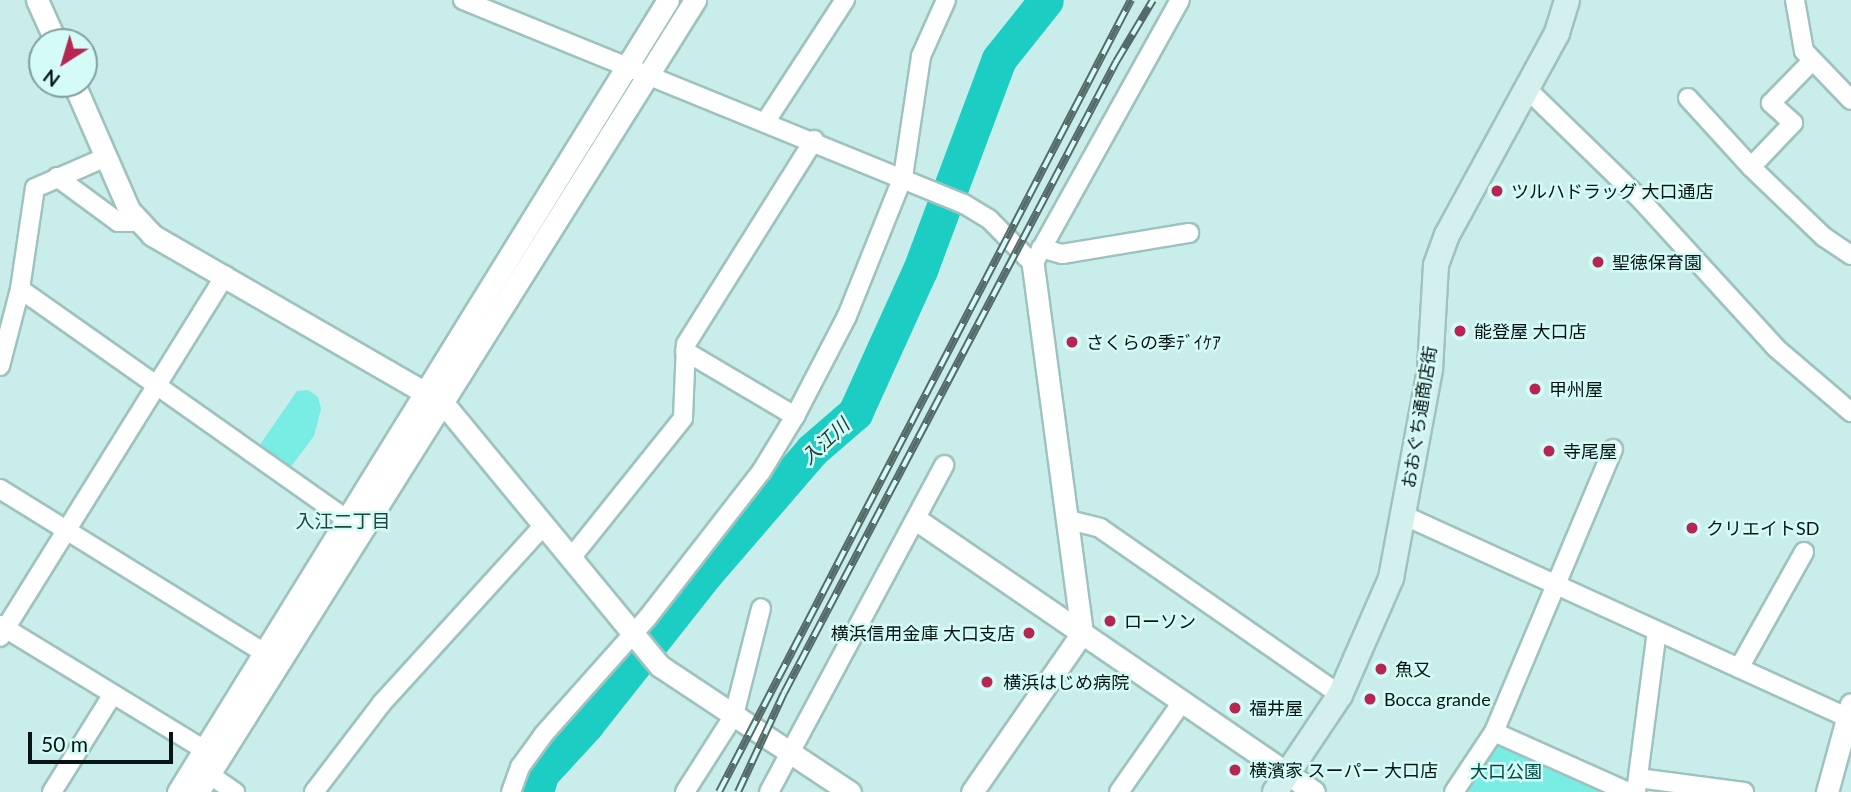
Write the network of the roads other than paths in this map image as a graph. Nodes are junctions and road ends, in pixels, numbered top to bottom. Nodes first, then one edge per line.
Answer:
1 (37, 0) edge
2 (463, 0) edge
3 (668, 0) edge
4 (695, 0) edge
5 (845, 0) edge
6 (946, 0) edge
7 (1180, 0) edge
8 (1567, 0) edge
9 (1795, 0) edge
10 (50, 28) edge
11 (1811, 62) junction
12 (625, 67) junction
13 (647, 76) junction
14 (1526, 88) junction
15 (80, 98) edge
16 (1688, 98) dead end
17 (1851, 100) edge
18 (766, 121) junction
19 (814, 140) junction
20 (106, 156) junction
21 (1751, 167) junction
22 (57, 177) junction
23 (903, 177) junction
24 (140, 222) junction
25 (1189, 233) dead end
26 (1851, 255) edge
27 (1037, 256) junction
28 (225, 275) junction
29 (20, 289) junction
30 (685, 351) junction
31 (0, 366) edge
32 (156, 385) junction
33 (434, 398) junction
34 (1851, 412) edge
35 (795, 416) junction
36 (1613, 449) dead end
37 (944, 465) dead end
38 (0, 489) edge
39 (1403, 515) junction
40 (348, 520) junction
41 (917, 520) junction
42 (1069, 520) junction
43 (544, 525) junction
44 (66, 530) junction
45 (1804, 552) dead end
46 (571, 558) junction
47 (1556, 585) junction
48 (761, 608) dead end
49 (2, 630) edge
50 (1657, 631) junction
51 (1082, 634) junction
52 (636, 638) junction
53 (265, 653) junction
54 (1738, 668) junction
55 (113, 694) junction
56 (1340, 695) junction
57 (1182, 702) junction
58 (1850, 711) edge
59 (734, 715) junction
60 (1494, 732) junction
61 (788, 751) junction
62 (208, 769) edge
63 (1281, 783) edge
64 (1634, 787) edge
65 (52, 792) edge
66 (178, 792) edge
67 (235, 792) edge
68 (314, 792) edge
69 (511, 792) edge
70 (685, 792) edge
71 (769, 792) edge
72 (850, 792) edge
73 (972, 792) edge
74 (1119, 792) edge
75 (1314, 792) edge
76 (1454, 792) edge
77 (1744, 792) edge
78 (1827, 792) edge

1 - 10 street
2 - 12 street
3 - 12 street
4 - 13 street
5 - 18 street
6 - 23 street
7 - 27 street
8 - 14 main road, おおぐち通商店街
9 - 11 street
11 - 17 street
11 - 21 street
12 - 13 street
12 - 33 street
13 - 18 street
13 - 33 street
14 - 34 street
14 - 39 main road, おおぐち通商店街
15 - 20 street
16 - 21 street
18 - 19 street
19 - 23 street
19 - 30 street
20 - 22 street
20 - 24 street
21 - 26 street
22 - 24 street
22 - 29 street
23 - 27 street
23 - 35 street
24 - 28 street
25 - 27 street
27 - 42 street
28 - 32 street
28 - 33 street
29 - 31 street
29 - 32 street
30 - 35 street
30 - 46 street
32 - 40 street
32 - 44 street
33 - 40 street
33 - 43 street
33 - 62 street
35 - 52 street
36 - 47 street
37 - 41 street
38 - 44 street
39 - 47 street
39 - 56 main road, おおぐち通商店街
40 - 53 street
41 - 51 street
41 - 61 street
42 - 51 street
42 - 56 street
43 - 46 street
43 - 68 street
44 - 49 street
44 - 53 street
45 - 54 street
46 - 52 street
47 - 50 street
47 - 60 street
48 - 59 street
49 - 55 street
50 - 54 street
50 - 64 street
51 - 57 street
51 - 73 street
52 - 59 street
52 - 69 street
53 - 62 street
54 - 58 street
55 - 62 street
55 - 65 street
56 - 63 main road, おおぐち通商店街
57 - 63 street
57 - 74 street
58 - 78 street
59 - 61 street
59 - 70 street
60 - 64 street
60 - 76 street
61 - 71 street
61 - 72 street
62 - 66 street
62 - 67 street
63 - 75 street
64 - 77 street

